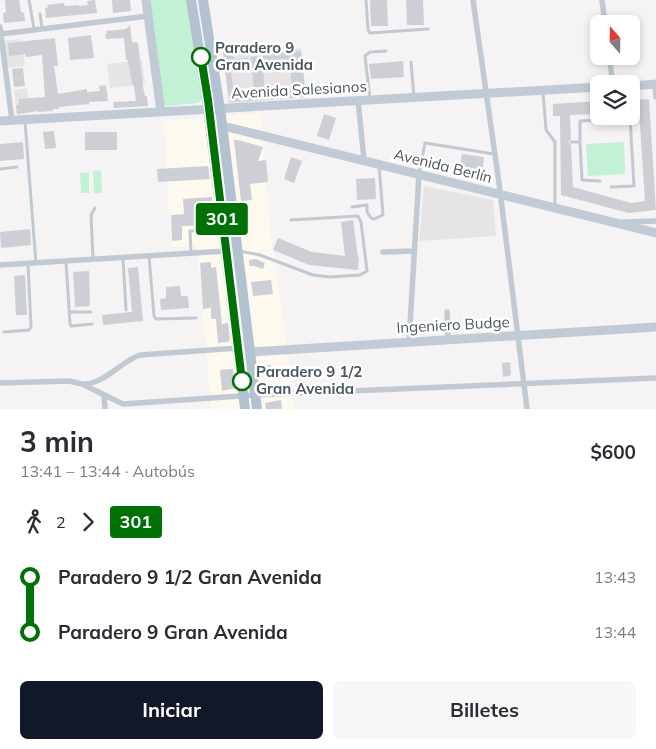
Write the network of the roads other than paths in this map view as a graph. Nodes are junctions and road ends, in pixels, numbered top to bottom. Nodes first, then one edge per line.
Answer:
1 (29, 0) edge
2 (146, 0) edge
3 (191, 0) edge
4 (203, 0) edge
5 (366, 0) edge
6 (473, 0) edge
7 (602, 0) edge
8 (40, 14) dead end
9 (604, 15) edge
10 (148, 16) junction
11 (42, 29) junction
12 (428, 29) dead end
13 (0, 30) edge
14 (34, 30) junction
15 (386, 52) dead end
16 (410, 62) dead end
17 (656, 84) edge
18 (640, 85) edge
19 (590, 87) edge
20 (543, 90) junction
21 (485, 93) junction
22 (414, 97) junction
23 (656, 97) edge
24 (358, 100) junction
25 (370, 100) junction
26 (220, 108) junction
27 (208, 109) junction
28 (161, 112) junction
29 (25, 120) junction
30 (0, 121) edge
31 (12, 121) junction
32 (223, 126) junction
33 (555, 142) junction
34 (560, 142) dead end
35 (571, 142) dead end
36 (580, 142) junction
37 (494, 154) junction
38 (364, 160) junction
39 (379, 164) junction
40 (17, 167) dead end
41 (0, 169) edge
42 (419, 174) junction
43 (600, 181) dead end
44 (611, 188) dead end
45 (500, 194) junction
46 (352, 206) dead end
47 (96, 208) dead end
48 (556, 208) junction
49 (291, 220) dead end
50 (656, 221) edge
51 (615, 223) junction
52 (223, 229) junction
53 (656, 233) edge
54 (414, 251) junction
55 (226, 252) junction
56 (383, 252) dead end
57 (192, 254) junction
58 (238, 255) junction
59 (149, 256) junction
60 (123, 258) junction
61 (93, 260) junction
62 (66, 262) junction
63 (28, 264) junction
64 (36, 264) junction
65 (0, 265) edge
66 (126, 310) dead end
67 (69, 312) junction
68 (91, 312) dead end
69 (447, 312) dead end
70 (196, 318) dead end
71 (92, 324) dead end
72 (656, 327) edge
73 (4, 332) dead end
74 (518, 335) junction
75 (448, 340) junction
76 (409, 342) junction
77 (238, 348) junction
78 (251, 352) junction
79 (656, 378) edge
80 (0, 383) edge
81 (82, 384) junction
82 (524, 384) junction
83 (256, 395) junction
84 (104, 396) junction
85 (244, 396) junction
86 (127, 404) junction
87 (105, 409) edge
88 (119, 409) edge
89 (245, 409) edge
90 (257, 409) edge
91 (527, 409) edge

1 - 14 lane
2 - 10 street
3 - 27 main road
4 - 26 main road
5 - 12 lane
6 - 21 street
7 - 9 street
8 - 11 lane
10 - 11 street
10 - 28 street
11 - 14 street
13 - 14 street
13 - 31 street
15 - 25 lane
16 - 22 lane
17 - 18 street
17 - 23 street
19 - 20 street, Avenida Salesianos
20 - 21 street, Avenida Salesianos
20 - 33 lane
21 - 22 street, Avenida Salesianos
21 - 37 street
22 - 25 street, Avenida Salesianos
24 - 25 street, Avenida Salesianos
24 - 26 street, Avenida Salesianos
24 - 38 street
26 - 27 street, Avenida Salesianos
26 - 32 main road
27 - 28 street, Avenida Salesianos
27 - 52 main road
28 - 29 street, Avenida Salesianos
29 - 31 street, Avenida Salesianos
29 - 64 lane
30 - 31 street, Avenida Salesianos
32 - 38 street, Avenida Berlín
32 - 58 main road
33 - 34 lane
33 - 48 lane
35 - 36 lane
36 - 43 lane
36 - 44 lane
37 - 42 lane
37 - 45 street
38 - 39 street, Avenida Berlín
39 - 42 street, Avenida Berlín
39 - 46 lane
40 - 41 lane
42 - 45 street, Avenida Berlín
42 - 54 street
45 - 48 street, Avenida Berlín
45 - 74 street
47 - 61 lane
48 - 51 street, Avenida Berlín
49 - 58 lane
50 - 51 street
51 - 53 street, Avenida Berlín
52 - 55 main road
52 - 57 lane
54 - 56 street
54 - 76 street
55 - 57 street
55 - 58 main road
55 - 77 main road
57 - 59 street
58 - 78 main road
59 - 60 street
59 - 70 lane
60 - 61 street
60 - 66 lane
61 - 62 street
62 - 64 street
62 - 67 lane
63 - 64 street
63 - 65 street
63 - 73 lane
67 - 68 lane
67 - 71 lane
69 - 75 street
72 - 74 street, Ingeniero Budge
74 - 75 street, Ingeniero Budge
74 - 82 street
75 - 76 street, Ingeniero Budge
76 - 78 street, Ingeniero Budge
77 - 81 street
77 - 85 main road
78 - 83 main road
79 - 82 street
80 - 81 street
81 - 84 street
82 - 83 street
82 - 91 street
83 - 85 street
83 - 90 main road
84 - 86 street
84 - 87 street
85 - 86 street
85 - 89 main road
86 - 88 street

